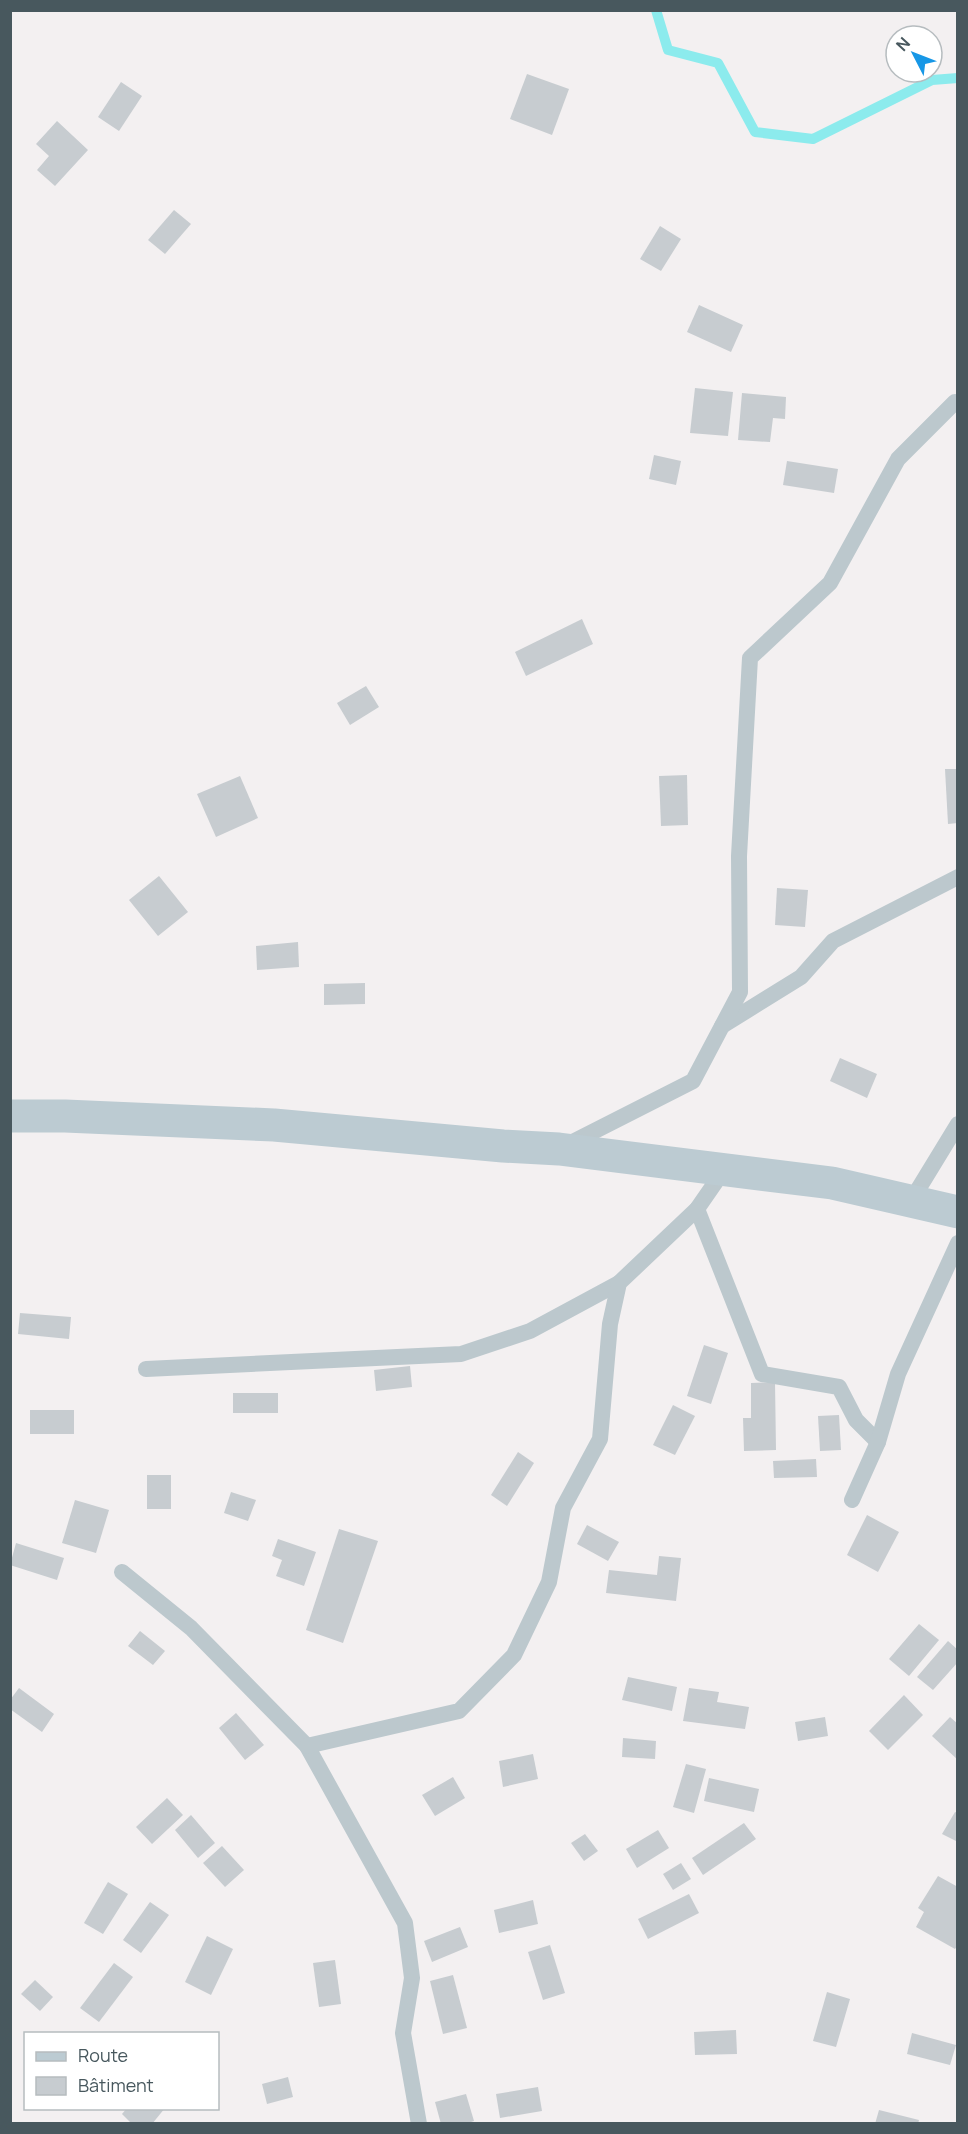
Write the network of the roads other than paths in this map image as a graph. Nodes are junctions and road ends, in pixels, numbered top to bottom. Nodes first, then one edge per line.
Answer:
1 (955, 402) dead end
2 (957, 877) edge
3 (722, 1027) junction
4 (10, 1116) edge
5 (957, 1124) edge
6 (559, 1149) junction
7 (724, 1170) junction
8 (911, 1201) junction
9 (697, 1209) junction
10 (957, 1212) edge
11 (957, 1243) edge
12 (619, 1283) junction
13 (146, 1369) dead end
14 (878, 1442) junction
15 (852, 1500) dead end
16 (122, 1572) dead end
17 (307, 1746) junction
18 (418, 2124) edge

1 - 3 lane
2 - 3 lane
3 - 6 lane
4 - 6 main road
5 - 8 lane
6 - 7 main road
7 - 8 main road
7 - 9 lane
8 - 10 main road
9 - 12 lane
9 - 14 lane
11 - 14 lane
12 - 13 lane
12 - 17 lane
14 - 15 lane
16 - 17 lane
17 - 18 lane

